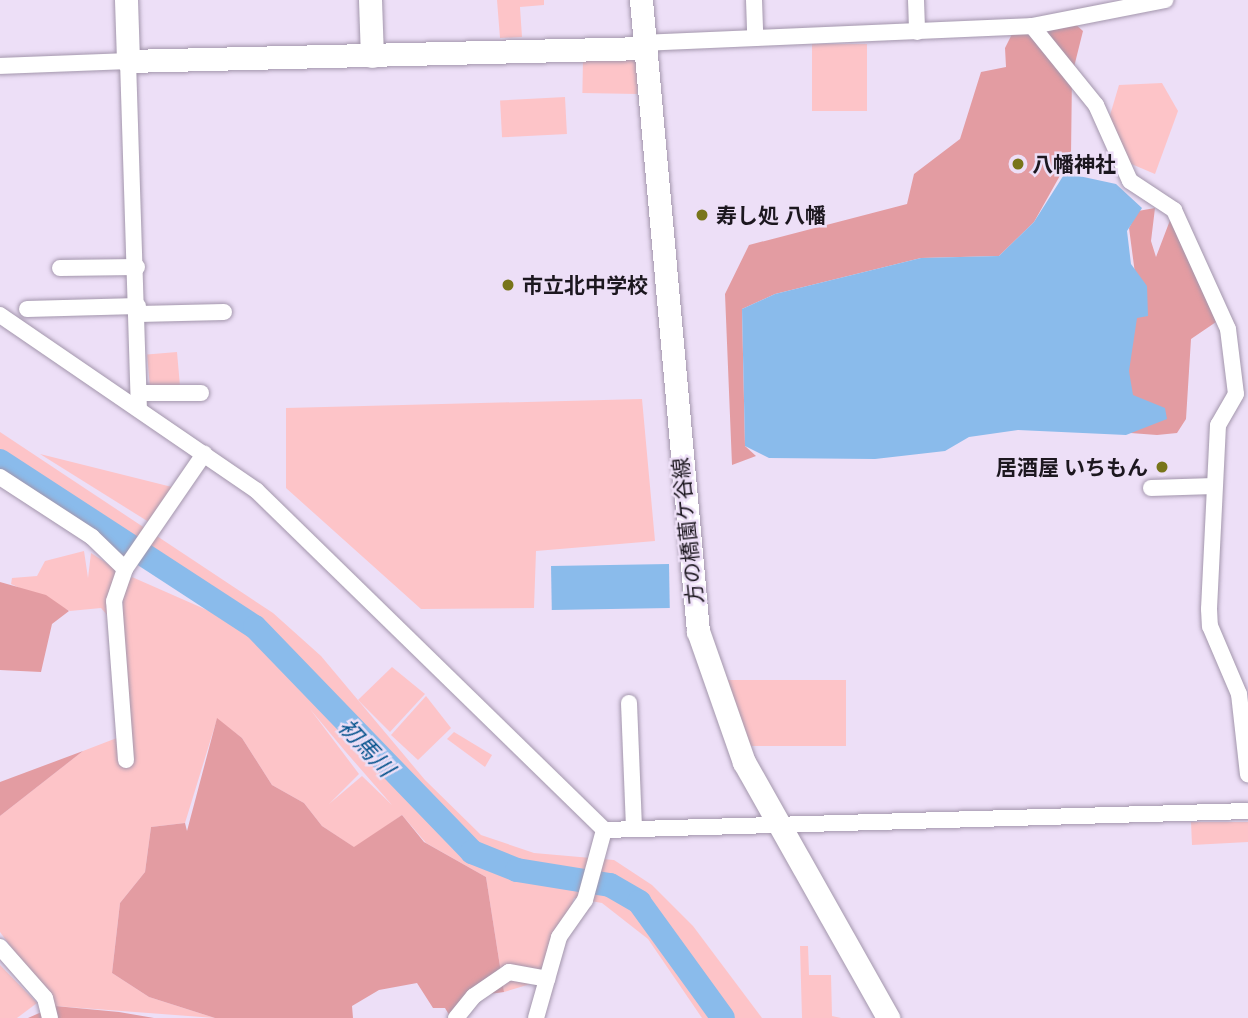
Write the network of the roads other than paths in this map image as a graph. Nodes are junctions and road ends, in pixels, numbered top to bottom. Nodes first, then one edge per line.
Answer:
1 (126, 0) edge
2 (370, 0) edge
3 (641, 0) edge
4 (754, 0) edge
5 (916, 0) edge
6 (1165, 0) edge
7 (1140, 2) edge
8 (1032, 26) junction
9 (918, 32) junction
10 (755, 38) junction
11 (644, 45) junction
12 (372, 56) junction
13 (128, 61) junction
14 (0, 66) edge
15 (137, 267) junction
16 (60, 268) dead end
17 (27, 309) dead end
18 (138, 310) junction
19 (224, 312) dead end
20 (0, 315) edge
21 (201, 394) dead end
22 (140, 401) junction
23 (204, 454) junction
24 (0, 477) edge
25 (1214, 486) junction
26 (1151, 488) dead end
27 (127, 566) junction
28 (629, 703) dead end
29 (126, 760) dead end
30 (1248, 774) edge
31 (1248, 811) edge
32 (776, 822) junction
33 (634, 829) junction
34 (604, 830) junction
35 (0, 947) edge
36 (547, 979) junction
37 (50, 1018) edge
38 (456, 1018) edge
39 (536, 1018) edge
40 (888, 1018) edge

1 - 13 main road
2 - 12 main road
3 - 11 main road, 方の橋薗ケ谷線
4 - 10 street
5 - 9 street
6 - 7 street
7 - 8 street
8 - 9 street
8 - 25 street
9 - 10 street
10 - 11 street
11 - 12 main road
11 - 32 main road, 方の橋薗ケ谷線
12 - 13 main road
13 - 14 street
13 - 15 street
15 - 16 street
15 - 18 street
17 - 18 street
18 - 19 street
18 - 22 street
20 - 22 street
21 - 22 street
22 - 23 street
23 - 27 street
23 - 34 street
24 - 27 street
25 - 26 street
25 - 30 street
27 - 29 street
28 - 33 street
31 - 32 street
32 - 33 street
32 - 40 main road, 方の橋薗ケ谷線
33 - 34 street
34 - 36 street
35 - 37 street
36 - 38 street
36 - 39 street

